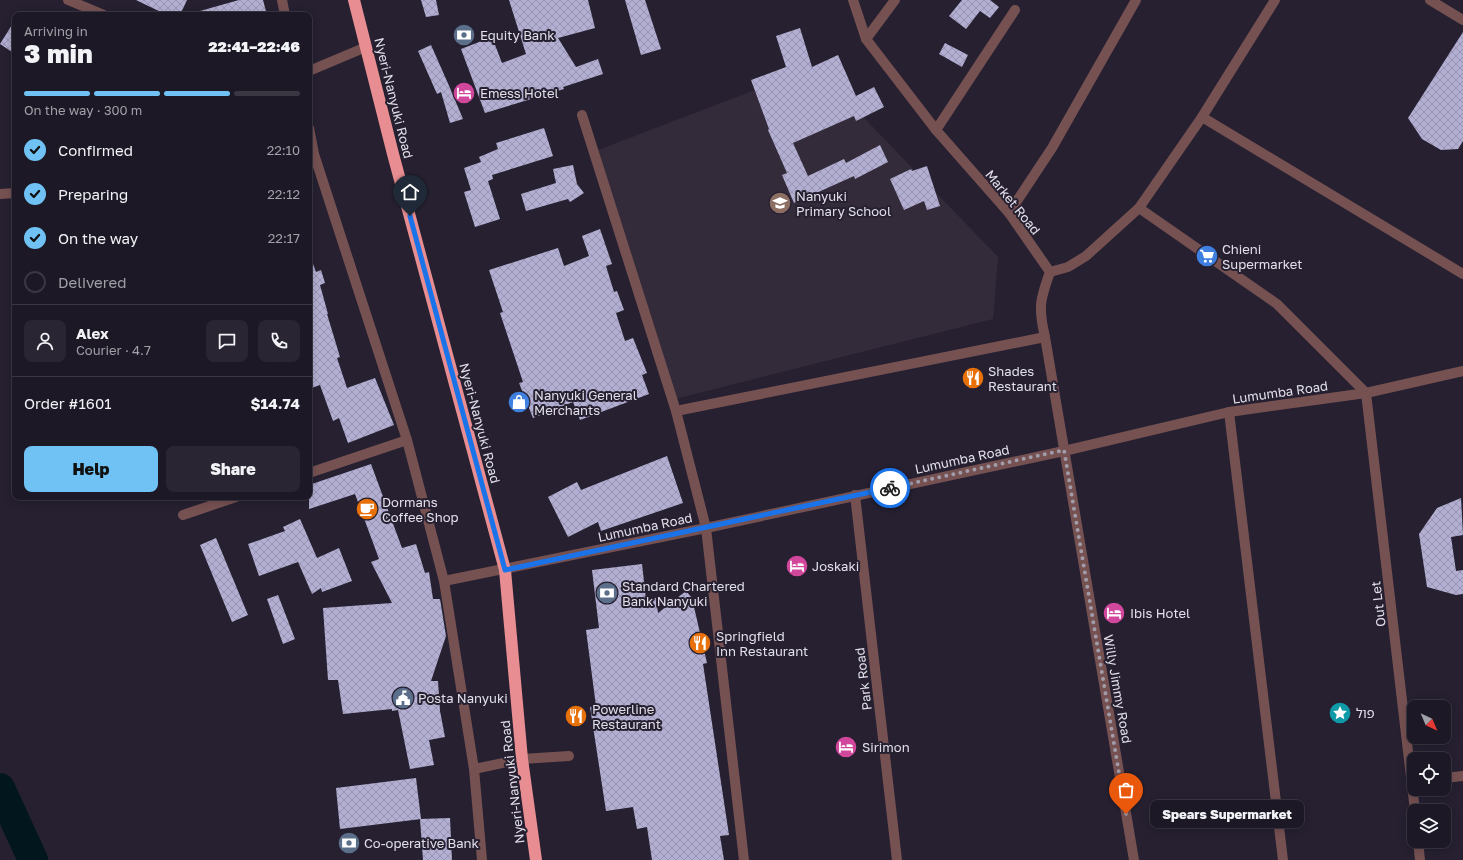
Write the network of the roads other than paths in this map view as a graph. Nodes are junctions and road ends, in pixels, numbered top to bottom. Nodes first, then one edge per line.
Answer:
1 (68, 0) edge
2 (282, 0) edge
3 (354, 0) edge
4 (853, 0) edge
5 (895, 0) edge
6 (1136, 0) edge
7 (1275, 0) edge
8 (1430, 0) edge
9 (1015, 10) dead end
10 (97, 12) edge
11 (284, 12) edge
12 (1463, 20) edge
13 (866, 39) junction
14 (366, 47) junction
15 (312, 70) edge
16 (582, 115) dead end
17 (1202, 117) junction
18 (936, 130) junction
19 (312, 154) edge
20 (0, 194) edge
21 (12, 194) edge
22 (1139, 208) junction
23 (1009, 213) junction
24 (1050, 272) junction
25 (1463, 274) edge
26 (1045, 337) junction
27 (1463, 371) edge
28 (1366, 393) junction
29 (676, 411) junction
30 (1229, 412) junction
31 (407, 440) junction
32 (1064, 450) junction
33 (312, 472) edge
34 (855, 495) junction
35 (227, 500) edge
36 (182, 515) dead end
37 (706, 528) junction
38 (505, 570) junction
39 (444, 581) junction
40 (1409, 752) edge
41 (569, 756) dead end
42 (522, 759) junction
43 (474, 769) junction
44 (1463, 776) edge
45 (1451, 777) edge
46 (1419, 848) edge
47 (482, 860) edge
48 (536, 860) edge
49 (744, 860) edge
50 (897, 860) edge
51 (1134, 860) edge
52 (1283, 860) edge
53 (1420, 860) edge

1 - 10 street
2 - 11 street
3 - 14 highway, Nyeri-Nanyuki Road
4 - 13 street, Market Road
5 - 13 street
6 - 23 street
7 - 17 street
8 - 12 street
9 - 18 street
13 - 18 street, Market Road
14 - 15 street
14 - 38 highway, Nyeri-Nanyuki Road
16 - 29 street
17 - 22 street
17 - 25 street
18 - 23 street, Market Road
19 - 31 street
20 - 21 street
22 - 24 street
22 - 28 street
23 - 24 street, Market Road
24 - 26 street
26 - 29 street
26 - 32 street
27 - 28 street, Lumumba Road
28 - 30 street, Lumumba Road
28 - 40 street, Out Let
29 - 37 street
30 - 32 street, Lumumba Road
30 - 52 street
31 - 33 street
31 - 39 street
32 - 34 street, Lumumba Road
32 - 51 street, Willy Jimmy Road
34 - 37 street, Lumumba Road
34 - 50 street, Park Road
35 - 36 street
37 - 38 street, Lumumba Road
37 - 49 street
38 - 39 street, Lumumba Road
38 - 42 highway, Nyeri-Nanyuki Road
39 - 43 street
41 - 42 street
42 - 43 street
42 - 48 highway, Nyeri-Nanyuki Road
43 - 47 street
44 - 45 street
46 - 53 street

